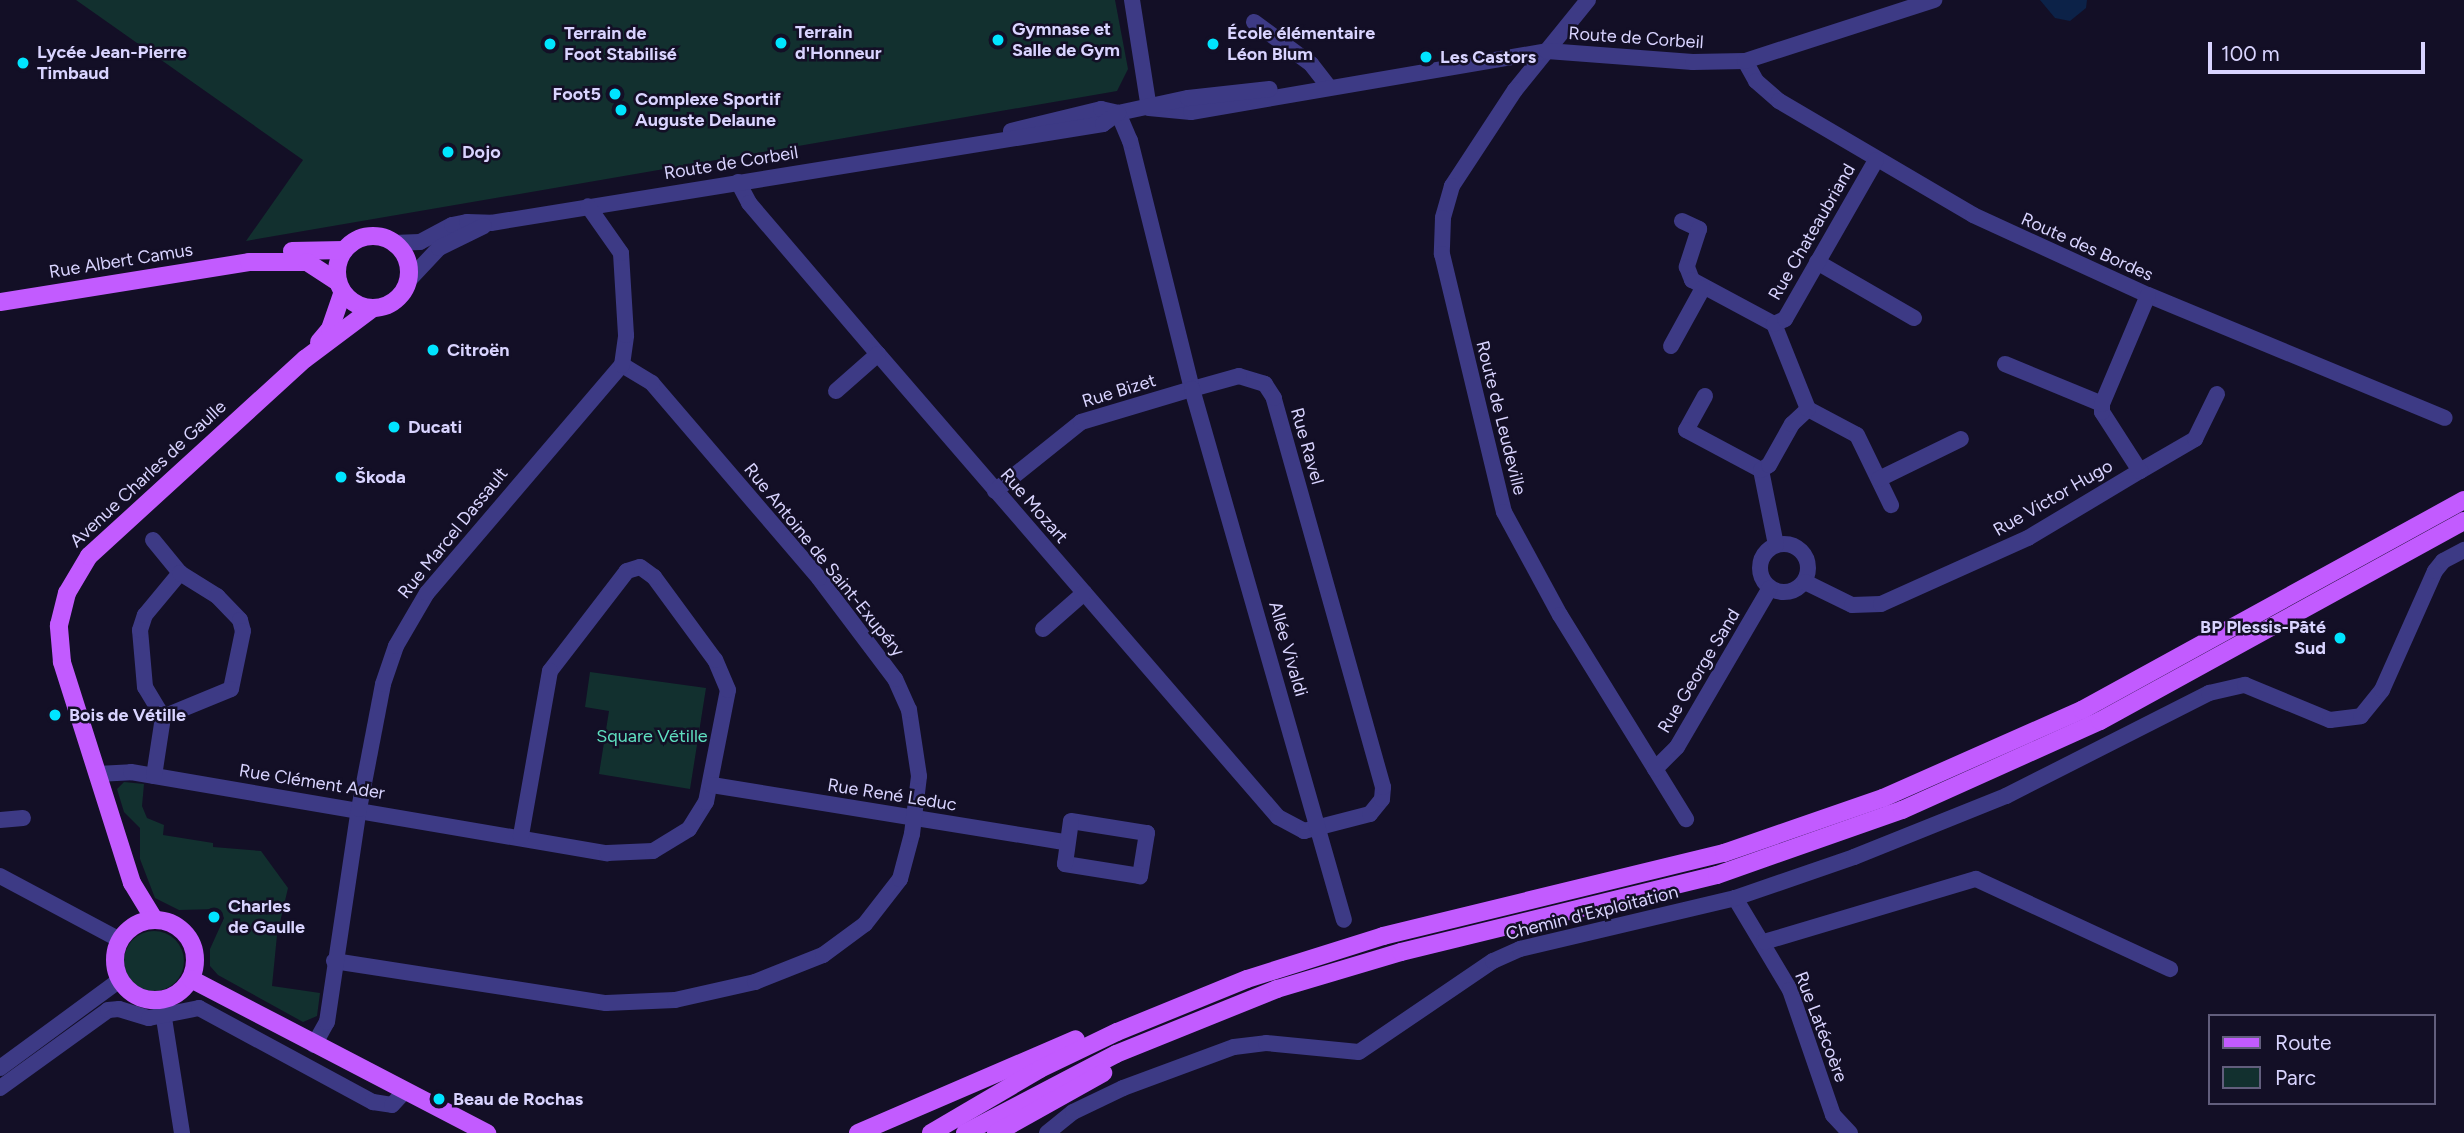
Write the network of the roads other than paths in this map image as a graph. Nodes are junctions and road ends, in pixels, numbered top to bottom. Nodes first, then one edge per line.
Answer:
1 (1132, 0) edge
2 (1588, 0) edge
3 (1934, 0) edge
4 (1254, 22) dead end
5 (1547, 51) junction
6 (1745, 61) junction
7 (1328, 86) junction
8 (1149, 108) junction
9 (1118, 113) junction
10 (1876, 160) junction
11 (738, 182) junction
12 (588, 206) junction
13 (1682, 222) dead end
14 (491, 223) junction
15 (393, 243) junction
16 (344, 250) junction
17 (249, 262) junction
18 (1817, 262) junction
19 (408, 281) junction
20 (340, 287) junction
21 (1703, 289) junction
22 (2148, 295) junction
23 (0, 302) edge
24 (373, 308) junction
25 (1914, 318) dead end
26 (1774, 324) junction
27 (1671, 346) dead end
28 (877, 354) junction
29 (305, 359) junction
30 (2005, 364) dead end
31 (622, 365) junction
32 (1192, 389) junction
33 (836, 391) dead end
34 (2217, 394) dead end
35 (1705, 396) dead end
36 (2102, 404) junction
37 (1808, 409) junction
38 (2445, 418) dead end
39 (1961, 439) dead end
40 (1761, 470) junction
41 (2140, 471) junction
42 (1879, 479) junction
43 (995, 491) junction
44 (2464, 500) edge
45 (1891, 505) dead end
46 (2464, 521) edge
47 (153, 540) dead end
48 (1776, 545) junction
49 (2464, 550) edge
50 (180, 573) junction
51 (1805, 582) junction
52 (1770, 588) junction
53 (1084, 593) junction
54 (1043, 629) dead end
55 (163, 717) junction
56 (1655, 769) junction
57 (97, 774) junction
58 (154, 776) junction
59 (712, 785) junction
60 (359, 809) junction
61 (23, 818) dead end
62 (915, 818) junction
63 (1686, 819) dead end
64 (0, 820) edge
65 (1320, 830) junction
66 (521, 836) junction
67 (1065, 842) junction
68 (0, 876) edge
69 (132, 883) junction
70 (1735, 898) junction
71 (154, 919) junction
72 (1344, 920) dead end
73 (134, 926) junction
74 (120, 940) junction
75 (1764, 942) junction
76 (334, 961) junction
77 (2170, 969) dead end
78 (191, 979) junction
79 (120, 980) junction
80 (161, 999) junction
81 (1177, 1006) junction
82 (164, 1018) junction
83 (314, 1045) junction
84 (1116, 1054) junction
85 (0, 1068) edge
86 (0, 1088) edge
87 (404, 1092) junction
88 (425, 1103) junction
89 (182, 1133) edge
90 (466, 1133) edge
91 (487, 1133) edge
92 (858, 1133) edge
93 (931, 1133) edge
94 (965, 1133) edge
95 (996, 1133) edge
96 (1047, 1133) edge
97 (1850, 1133) edge

1 - 8 street
2 - 5 street, Route de Leudeville
3 - 6 street, Route de Corbeil
4 - 7 street
5 - 6 street, Route de Corbeil
5 - 7 street, Route de Corbeil
5 - 56 street, Route de Leudeville
6 - 10 street, Route des Bordes
7 - 8 street, Route de Corbeil
8 - 9 street, Route de Corbeil
9 - 11 street, Route de Corbeil
9 - 32 street
10 - 18 street, Rue Chateaubriand
10 - 22 street, Route des Bordes
11 - 12 street, Route de Corbeil
11 - 28 street, Rue Mozart
12 - 14 street, Route de Corbeil
12 - 31 street
13 - 21 street
14 - 15 street, Route de Corbeil
14 - 19 street, Route de Corbeil
15 - 16 main road
15 - 19 main road
16 - 17 main road, Rue Albert Camus
16 - 20 main road
17 - 20 main road, Rue Albert Camus
17 - 23 main road, Rue Albert Camus
18 - 25 street
18 - 26 street, Rue Chateaubriand
19 - 24 main road
20 - 24 main road
20 - 29 main road, Avenue Charles de Gaulle
21 - 26 street
21 - 27 street
22 - 36 street
22 - 38 street, Route des Bordes
24 - 29 main road, Avenue Charles de Gaulle
26 - 37 street, Rue Chateaubriand
28 - 33 street
28 - 43 street, Rue Mozart
29 - 57 main road, Avenue Charles de Gaulle
30 - 36 street
31 - 60 street, Rue Marcel Dassault
31 - 62 street, Rue Antoine de Saint-Exupéry
32 - 43 street, Rue Bizet
32 - 65 street, Allée Vivaldi
32 - 65 street, Rue Ravel
34 - 41 street
35 - 40 street
36 - 41 street, Rue Victor Hugo
37 - 40 street
37 - 42 street
39 - 42 street
40 - 48 street
41 - 51 street, Rue Victor Hugo
42 - 45 street
43 - 53 street, Rue Mozart
44 - 81 main road
46 - 84 main road
47 - 50 street
48 - 51 street
48 - 52 street
49 - 70 street, Chemin d'Exploitation
50 - 55 street
50 - 55 street
51 - 52 street
52 - 56 street, Rue George Sand
53 - 54 street
53 - 65 street, Rue Mozart
55 - 58 street
56 - 63 street, Route de Leudeville
57 - 58 street, Rue Clément Ader
57 - 69 main road, Avenue Charles de Gaulle
58 - 60 street, Rue Clément Ader
59 - 62 street, Rue René Leduc
59 - 66 street, Rue Clément Ader
59 - 66 street, Rue Clément Ader
60 - 66 street, Rue Clément Ader
60 - 76 street, Rue Marcel Dassault
61 - 64 street
62 - 67 street, Rue René Leduc
62 - 76 street, Rue Antoine de Saint-Exupéry
65 - 72 street, Allée Vivaldi
67 - 67 street
68 - 74 street
69 - 71 main road, Avenue Charles de Gaulle
69 - 73 main road, Avenue Charles de Gaulle
70 - 75 street, Rue Latécoère
70 - 96 street, Chemin d'Exploitation
71 - 73 main road
71 - 78 main road
73 - 74 main road
74 - 79 main road
75 - 77 street
75 - 97 street, Rue Latécoère
76 - 83 street, Rue Marcel Dassault
78 - 80 main road
78 - 83 main road
79 - 80 main road
79 - 85 street
80 - 82 street
81 - 92 main road
81 - 93 main road
82 - 86 street
82 - 87 street
82 - 89 street
83 - 87 main road
84 - 94 main road
84 - 95 main road
87 - 88 main road
88 - 90 main road
88 - 91 main road

